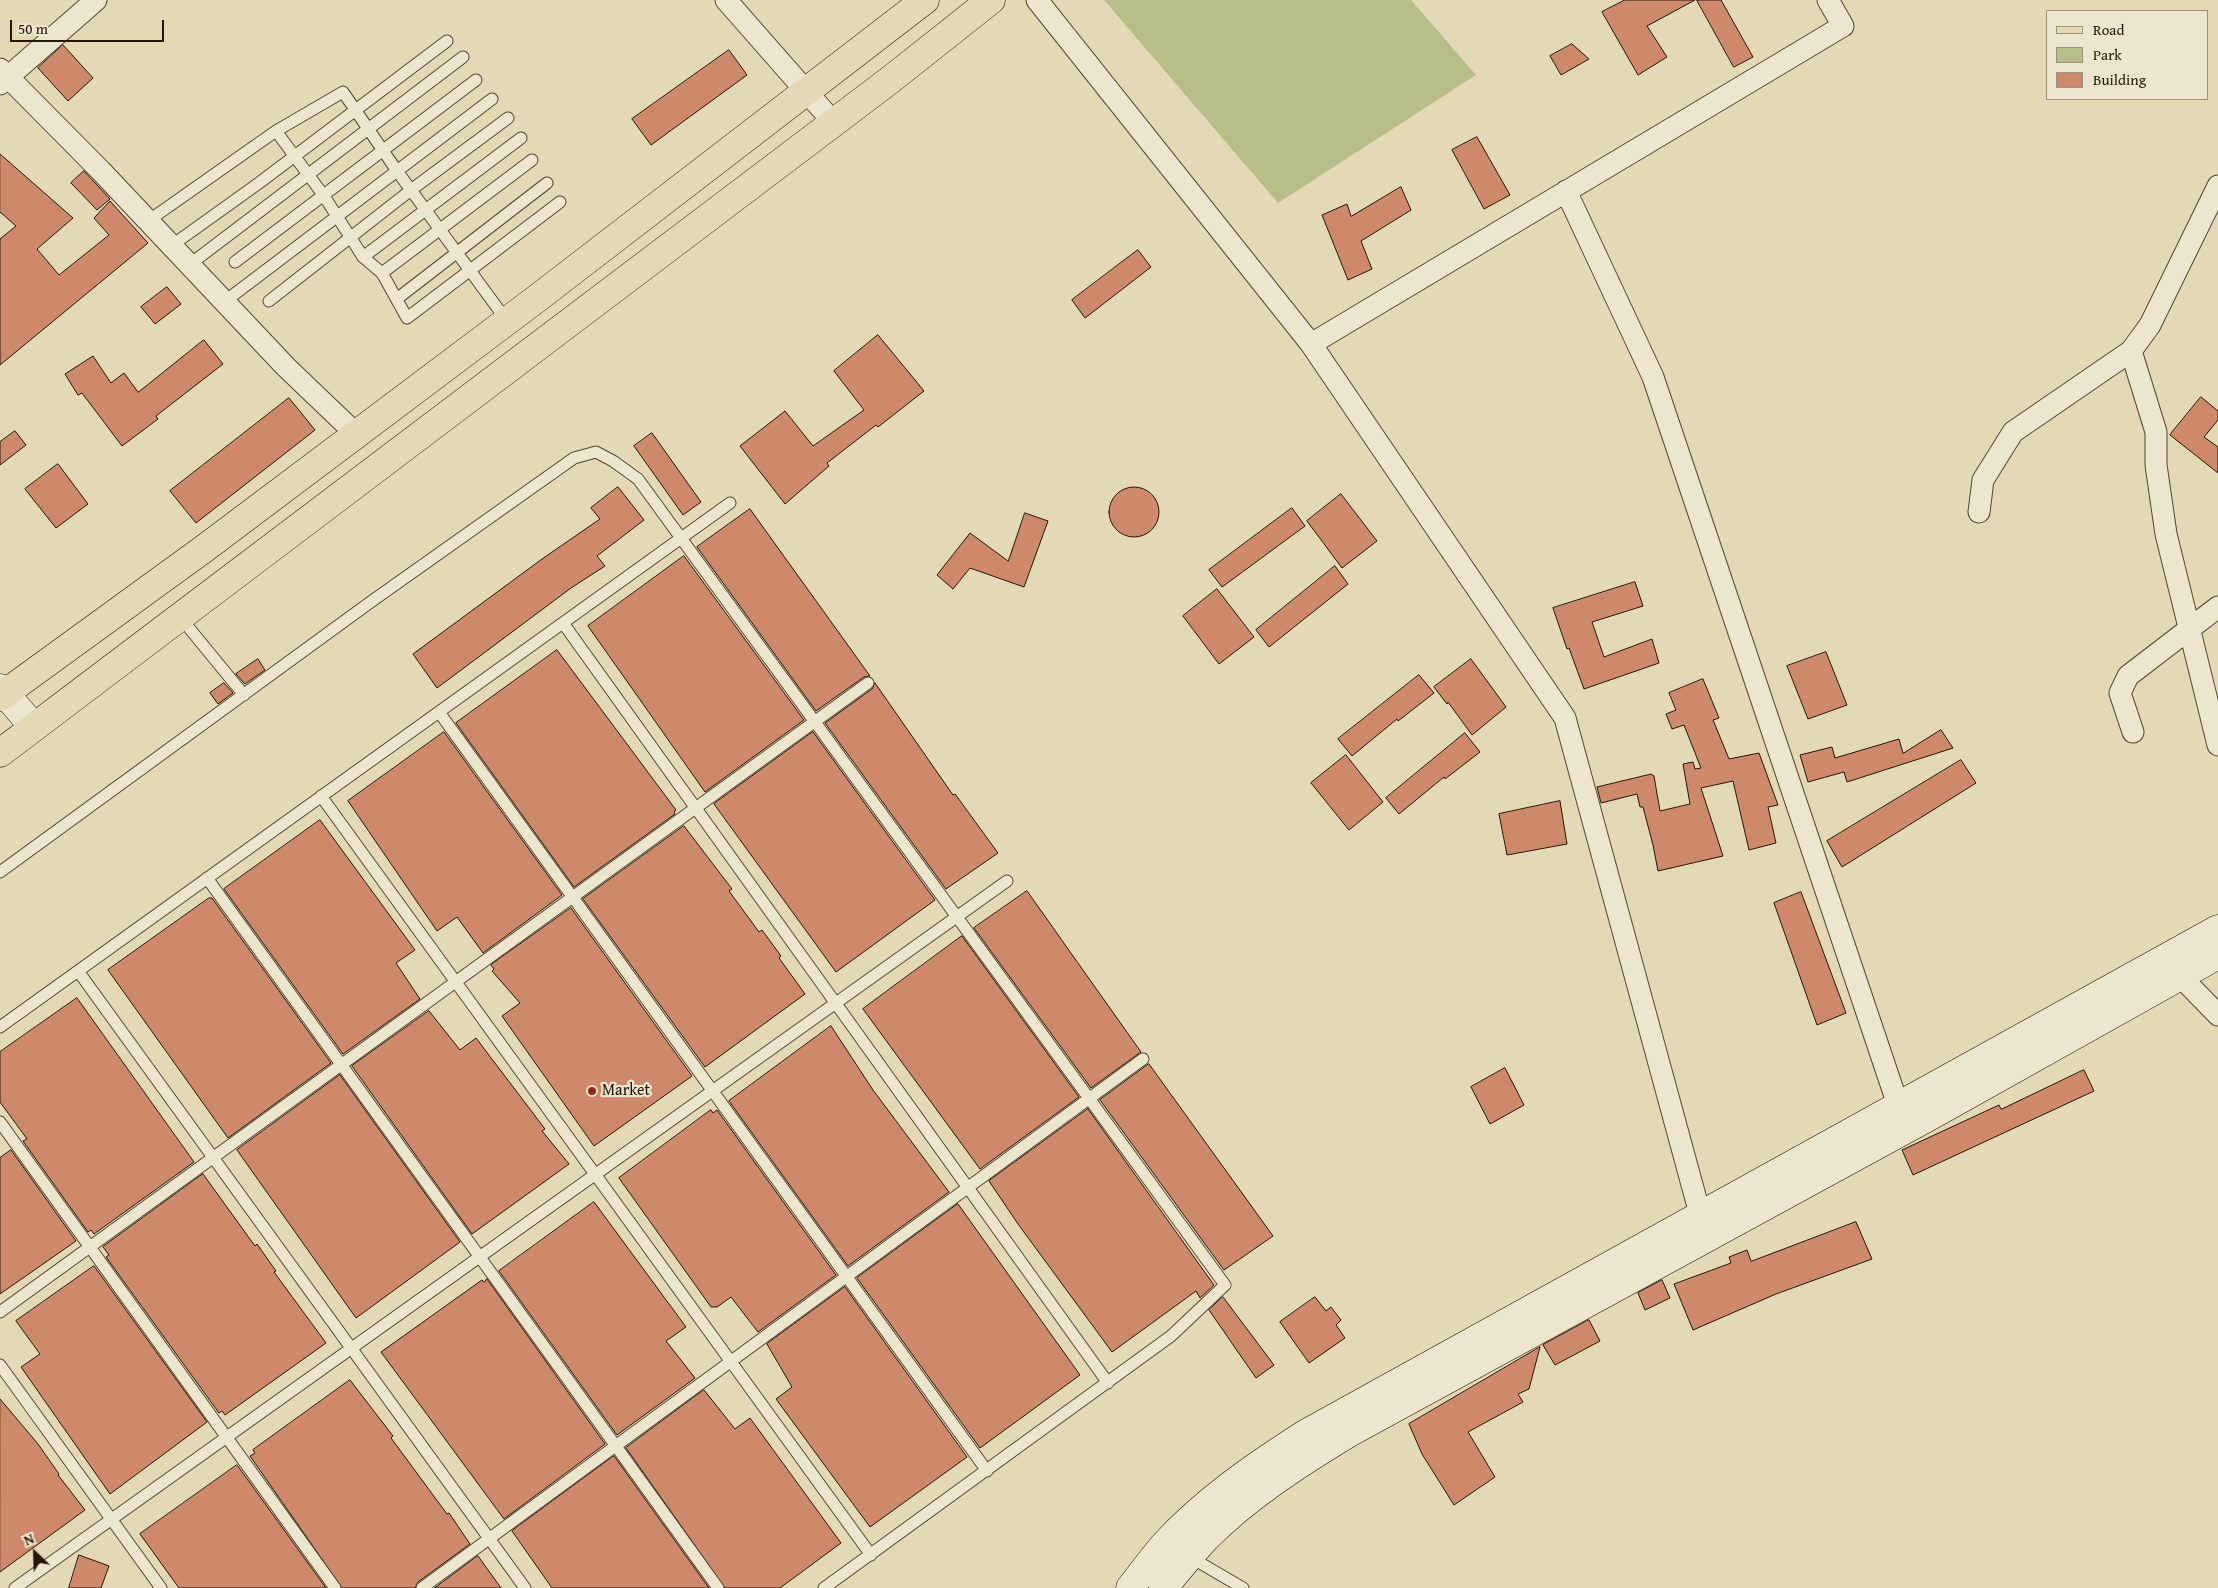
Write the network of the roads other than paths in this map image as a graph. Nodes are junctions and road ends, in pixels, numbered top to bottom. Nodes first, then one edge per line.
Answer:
1 (96, 0) edge
2 (726, 0) edge
3 (925, 0) edge
4 (991, 0) edge
5 (1037, 0) edge
6 (1828, 0) edge
7 (447, 41) dead end
8 (463, 57) dead end
9 (2, 77) edge
10 (476, 80) dead end
11 (806, 92) junction
12 (492, 99) dead end
13 (355, 109) junction
14 (508, 118) dead end
15 (834, 123) junction
16 (368, 129) junction
17 (276, 131) junction
18 (521, 138) dead end
19 (383, 151) junction
20 (295, 156) junction
21 (532, 160) dead end
22 (397, 171) junction
23 (308, 174) junction
24 (547, 183) dead end
25 (2218, 186) edge
26 (410, 190) junction
27 (1566, 191) junction
28 (324, 196) junction
29 (560, 202) dead end
30 (426, 211) junction
31 (337, 216) junction
32 (148, 221) junction
33 (440, 230) junction
34 (350, 238) junction
35 (172, 246) junction
36 (455, 251) junction
37 (363, 257) junction
38 (235, 262) dead end
39 (189, 265) junction
40 (470, 272) junction
41 (382, 273) junction
42 (398, 298) junction
43 (535, 300) junction
44 (269, 301) dead end
45 (224, 302) junction
46 (506, 321) junction
47 (560, 329) junction
48 (1311, 344) junction
49 (2131, 351) junction
50 (356, 434) junction
51 (730, 503) dead end
52 (1979, 512) dead end
53 (682, 537) junction
54 (2218, 607) edge
55 (180, 617) junction
56 (563, 623) junction
57 (2190, 628) junction
58 (868, 683) dead end
59 (2, 693) edge
60 (244, 695) junction
61 (438, 712) junction
62 (816, 721) junction
63 (34, 727) junction
64 (2133, 732) dead end
65 (2218, 745) edge
66 (0, 752) edge
67 (321, 796) junction
68 (696, 808) junction
69 (0, 872) edge
70 (206, 878) junction
71 (1007, 880) dead end
72 (572, 897) junction
73 (958, 915) junction
74 (2218, 929) edge
75 (2218, 955) edge
76 (78, 971) junction
77 (2180, 976) junction
78 (456, 982) junction
79 (835, 1003) junction
80 (2218, 1015) edge
81 (0, 1027) edge
82 (1144, 1059) dead end
83 (341, 1065) junction
84 (712, 1091) junction
85 (1090, 1098) junction
86 (1898, 1105) junction
87 (0, 1122) edge
88 (213, 1158) junction
89 (595, 1174) junction
90 (968, 1188) junction
91 (1700, 1214) junction
92 (90, 1247) junction
93 (479, 1257) junction
94 (847, 1277) junction
95 (0, 1312) edge
96 (351, 1348) junction
97 (731, 1362) junction
98 (0, 1365) edge
99 (1108, 1383) junction
100 (226, 1437) junction
101 (616, 1446) junction
102 (987, 1471) junction
103 (111, 1519) junction
104 (489, 1539) junction
105 (871, 1555) junction
106 (1190, 1557) junction
107 (15, 1588) edge
108 (161, 1588) edge
109 (334, 1588) edge
110 (422, 1588) edge
111 (525, 1588) edge
112 (718, 1588) edge
113 (824, 1588) edge
114 (1130, 1588) edge
115 (1163, 1588) edge
116 (1243, 1588) edge

1 - 9 street
2 - 11 street
3 - 11 main road
4 - 15 main road
5 - 48 street
6 - 27 street
7 - 13 lane
8 - 16 lane
9 - 32 street
10 - 19 lane
11 - 15 street
11 - 43 main road
12 - 22 lane
13 - 16 lane
13 - 17 lane
13 - 20 lane
14 - 26 lane
15 - 47 main road
16 - 19 lane
16 - 23 lane
17 - 20 lane
17 - 32 lane
18 - 30 lane
19 - 22 lane
19 - 28 lane
20 - 23 lane
20 - 35 lane
21 - 33 lane
22 - 26 lane
22 - 31 lane
23 - 28 lane
23 - 39 lane
24 - 36 lane
25 - 49 street
26 - 30 lane
26 - 34 lane
27 - 48 street
27 - 86 street
28 - 31 lane
28 - 38 lane
29 - 40 lane
30 - 33 lane
30 - 37 lane
31 - 34 lane
31 - 45 lane
32 - 35 street
33 - 36 lane
33 - 41 lane
34 - 37 lane
34 - 44 lane
35 - 39 street
36 - 40 lane
36 - 42 lane
37 - 41 lane
39 - 45 street
40 - 42 lane
40 - 46 lane
41 - 42 lane
43 - 46 main road
43 - 47 main road
45 - 50 street
46 - 50 main road
47 - 55 main road
48 - 91 street
49 - 52 street
49 - 57 street
50 - 59 main road
51 - 53 lane
53 - 56 lane
53 - 60 lane
53 - 62 lane
54 - 57 street
55 - 60 lane
55 - 63 main road
56 - 61 lane
56 - 68 lane
57 - 64 street
57 - 65 street
58 - 62 lane
59 - 63 main road
60 - 69 lane
61 - 67 lane
61 - 72 lane
62 - 68 lane
62 - 73 lane
63 - 66 main road
67 - 70 lane
67 - 78 lane
68 - 72 lane
68 - 79 lane
70 - 76 lane
70 - 83 lane
71 - 73 lane
72 - 78 lane
72 - 84 lane
73 - 79 lane
73 - 85 lane
74 - 86 main road
75 - 77 main road
76 - 81 lane
76 - 88 lane
77 - 80 street
77 - 106 main road
78 - 83 lane
78 - 89 lane
79 - 84 lane
79 - 90 lane
82 - 85 lane
83 - 88 lane
83 - 93 lane
84 - 89 lane
84 - 94 lane
85 - 90 lane
85 - 99 lane
86 - 91 main road
87 - 92 lane
88 - 92 lane
88 - 96 lane
89 - 93 lane
89 - 97 lane
90 - 94 lane
90 - 99 lane
91 - 114 main road
92 - 95 lane
92 - 100 lane
93 - 96 lane
93 - 101 lane
94 - 97 lane
94 - 102 lane
96 - 100 lane
96 - 104 lane
97 - 101 lane
97 - 105 lane
98 - 103 lane
99 - 102 lane
100 - 103 lane
100 - 109 lane
101 - 104 lane
101 - 112 lane
102 - 105 lane
103 - 107 lane
103 - 108 lane
104 - 110 lane
104 - 111 lane
105 - 113 lane
106 - 115 main road
106 - 116 lane

